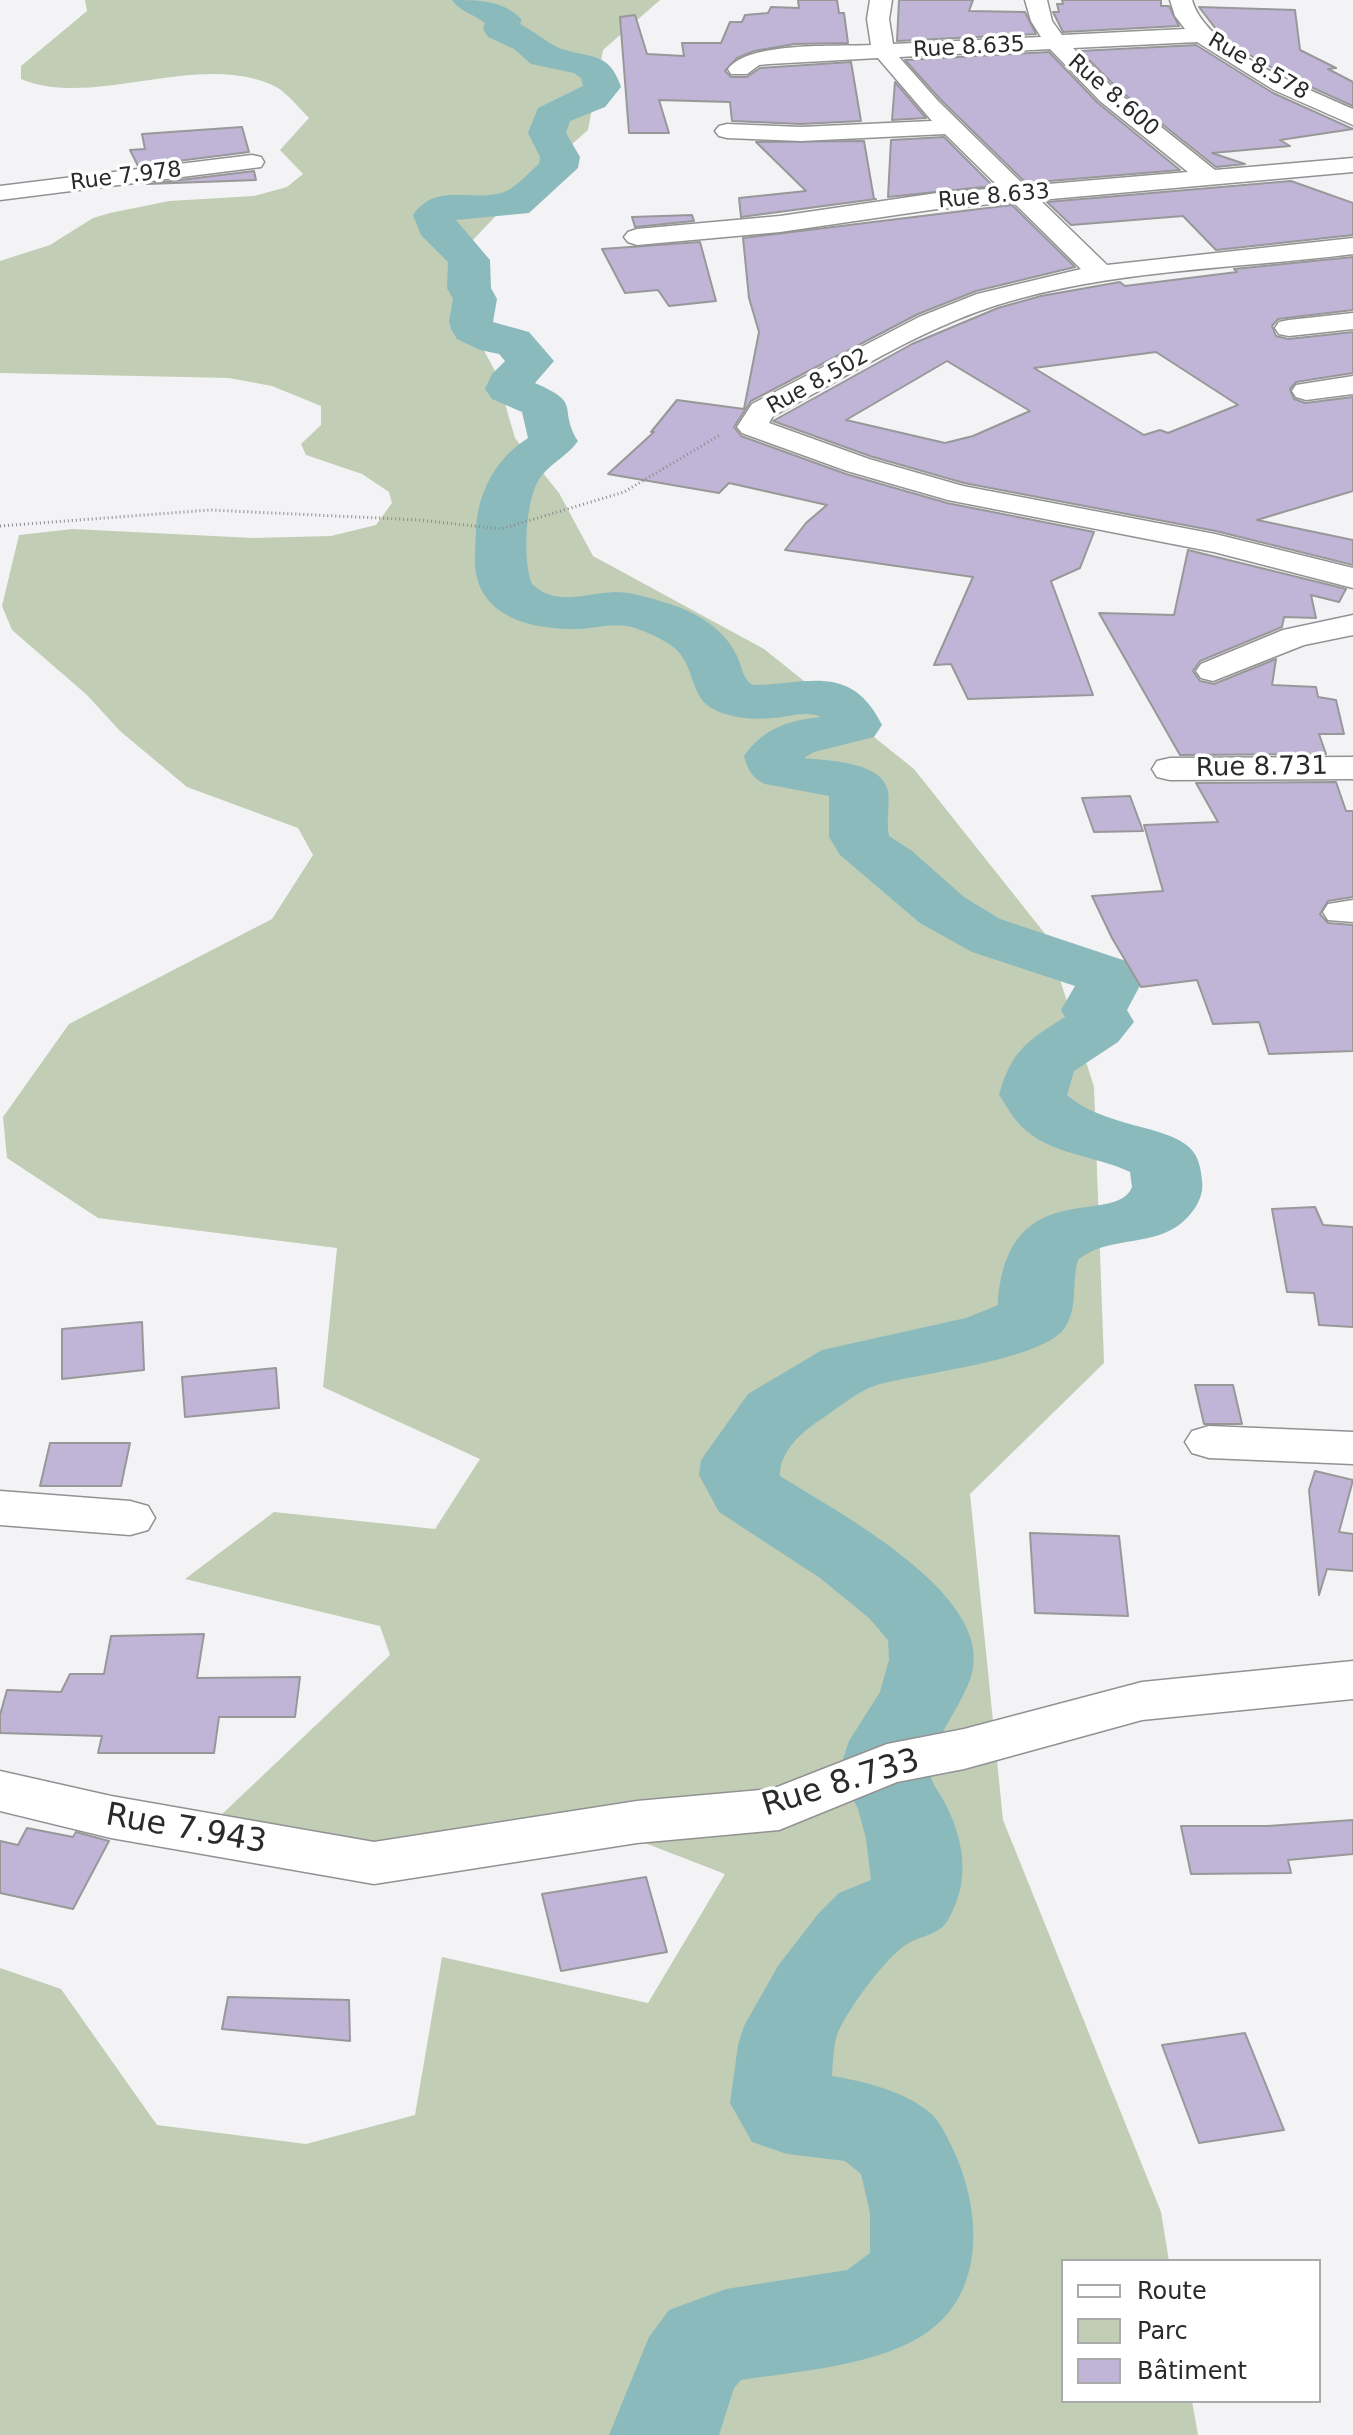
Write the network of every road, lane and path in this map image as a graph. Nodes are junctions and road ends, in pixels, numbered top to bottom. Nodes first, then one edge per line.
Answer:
1 (881, 0) edge
2 (1036, 0) edge
3 (1181, 0) edge
4 (1201, 35) junction
5 (1054, 43) junction
6 (885, 53) junction
7 (739, 69) dead end
8 (1353, 118) edge
9 (953, 127) junction
10 (727, 131) dead end
11 (252, 162) dead end
12 (1353, 165) edge
13 (1211, 178) junction
14 (0, 193) edge
15 (1023, 195) junction
16 (637, 237) dead end
17 (1353, 246) edge
18 (1101, 274) junction
19 (1353, 321) edge
20 (1289, 328) dead end
21 (1353, 385) edge
22 (1306, 391) dead end
23 (762, 410) junction
24 (0, 526) edge
25 (1353, 578) edge
26 (1353, 625) edge
27 (1213, 671) dead end
28 (1353, 768) edge
29 (1170, 769) dead end
30 (1209, 1442) dead end
31 (1353, 1448) edge
32 (0, 1508) edge
33 (130, 1518) dead end
34 (1353, 1680) edge
35 (0, 1791) edge
36 (374, 1863) joint

1 - 6 street
2 - 5 street, Rue 8.600
3 - 4 street, Rue 8.578
4 - 5 street, Rue 8.635
4 - 8 street, Rue 8.578
5 - 6 street, Rue 8.635
5 - 13 street, Rue 8.600
6 - 7 street, Rue 8.635
6 - 9 street
9 - 10 street
9 - 15 street
11 - 14 street, Rue 7.978
12 - 13 street, Rue 8.633
13 - 15 street, Rue 8.633
15 - 16 street, Rue 8.633
15 - 18 street
17 - 18 street, Rue 8.502
18 - 23 street, Rue 8.502
19 - 20 street
21 - 22 street
23 - 24 path
23 - 25 street, Rue 8.502
26 - 27 street
28 - 29 street, Rue 8.731
30 - 31 street
32 - 33 street
34 - 36 street, Rue 8.733
35 - 36 street, Rue 7.943

